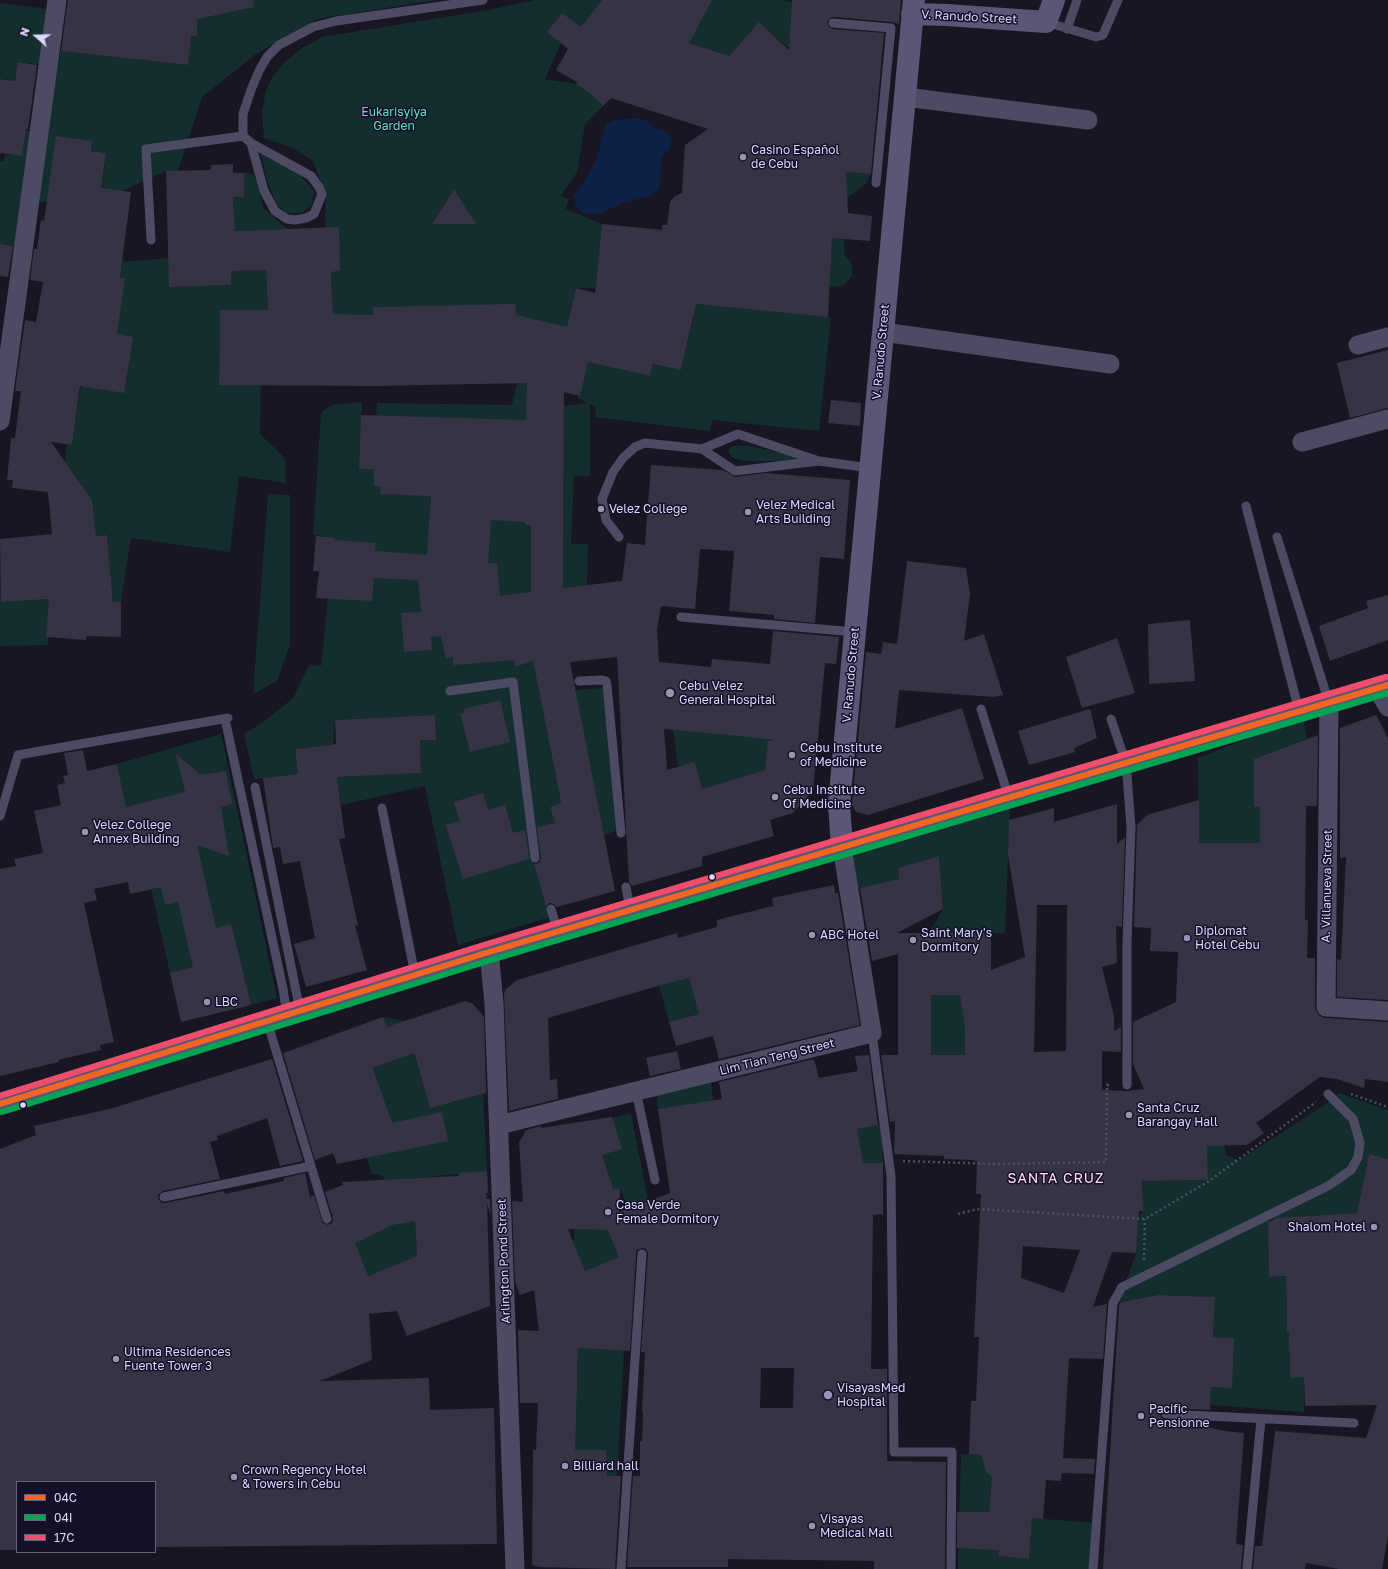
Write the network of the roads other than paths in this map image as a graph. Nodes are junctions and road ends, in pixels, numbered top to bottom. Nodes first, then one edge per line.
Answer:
1 (58, 0) edge
2 (483, 0) edge
3 (1054, 0) edge
4 (1077, 0) edge
5 (1118, 0) edge
6 (913, 7) edge
7 (834, 22) dead end
8 (1046, 22) junction
9 (1067, 29) junction
10 (900, 40) junction
11 (905, 97) junction
12 (1088, 120) dead end
13 (243, 136) junction
14 (251, 143) junction
15 (876, 183) dead end
16 (151, 240) dead end
17 (883, 332) junction
18 (1388, 336) edge
19 (1358, 345) dead end
20 (5, 353) edge
21 (1110, 364) dead end
22 (1388, 419) edge
23 (0, 421) edge
24 (1302, 442) dead end
25 (702, 449) junction
26 (819, 461) junction
27 (870, 468) junction
28 (1246, 506) dead end
29 (619, 537) dead end
30 (1277, 537) dead end
31 (681, 617) dead end
32 (855, 632) junction
33 (579, 681) dead end
34 (1383, 686) edge
35 (450, 691) dead end
36 (1328, 703) junction
37 (1388, 707) edge
38 (981, 709) dead end
39 (1299, 711) junction
40 (1111, 719) dead end
41 (1126, 763) junction
42 (255, 786) dead end
43 (1009, 798) junction
44 (382, 808) dead end
45 (1, 811) edge
46 (621, 833) dead end
47 (842, 847) junction
48 (535, 858) dead end
49 (626, 887) dead end
50 (551, 908) dead end
51 (630, 910) junction
52 (558, 932) junction
53 (489, 952) junction
54 (415, 975) junction
55 (1388, 1011) edge
56 (293, 1013) junction
57 (267, 1021) junction
58 (872, 1033) junction
59 (1127, 1085) road end
60 (636, 1091) junction
61 (1328, 1094) road end
62 (0, 1104) edge
63 (499, 1125) junction
64 (311, 1166) junction
65 (655, 1180) dead end
66 (164, 1197) dead end
67 (328, 1220) dead end
68 (642, 1254) dead end
69 (1166, 1414) dead end
70 (1261, 1419) junction
71 (1354, 1423) dead end
72 (515, 1569) edge
73 (621, 1569) edge
74 (951, 1569) edge
75 (1093, 1569) edge
76 (1247, 1569) edge

1 - 20 street
2 - 13 lane
3 - 8 street
4 - 9 lane
5 - 9 lane
6 - 8 street, V. Ranudo Street
6 - 10 street, V. Ranudo Street
7 - 10 lane
8 - 9 lane
10 - 11 street, V. Ranudo Street
10 - 15 lane
11 - 12 street
11 - 17 street, V. Ranudo Street
13 - 14 lane
13 - 16 lane
14 - 14 lane
17 - 21 street
17 - 27 street, V. Ranudo Street
18 - 19 street
20 - 23 street
22 - 24 street
25 - 26 lane
25 - 26 lane
25 - 29 lane
26 - 27 lane
27 - 32 street, V. Ranudo Street
28 - 39 lane
30 - 36 lane
31 - 32 lane
32 - 47 street, V. Ranudo Street
33 - 46 lane
34 - 36 street
34 - 37 street
35 - 48 lane
36 - 39 street
36 - 55 street, A. Villanueva Street
38 - 43 lane
39 - 41 street
40 - 41 lane
41 - 43 street
41 - 59 lane
42 - 56 lane
43 - 47 street
44 - 54 lane
45 - 56 lane
47 - 51 street
47 - 58 street
49 - 51 lane
50 - 52 lane
51 - 52 street
52 - 53 street
53 - 54 street
53 - 63 street, Arlington Pond Street
54 - 56 street
56 - 57 street
57 - 62 street
57 - 64 lane
58 - 60 street, Lim Tian Teng Street
58 - 74 lane
60 - 63 street, Lim Tian Teng Street
60 - 65 lane
61 - 75 lane
63 - 72 street, Arlington Pond Street
64 - 66 lane
64 - 67 lane
68 - 73 lane
69 - 70 lane
70 - 71 lane
70 - 76 lane

